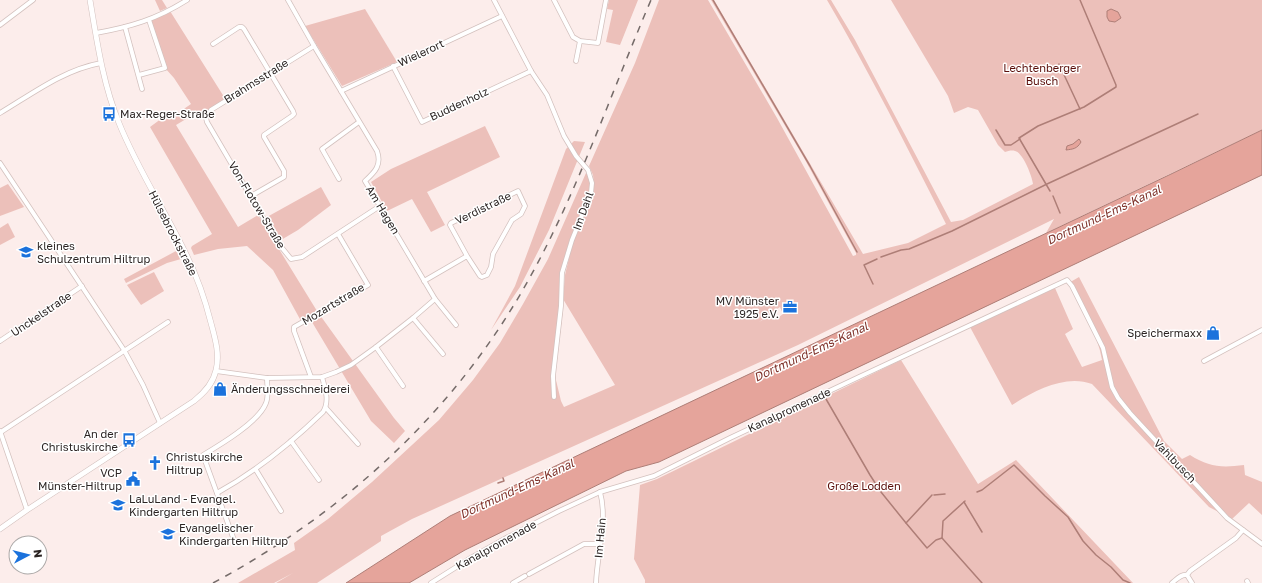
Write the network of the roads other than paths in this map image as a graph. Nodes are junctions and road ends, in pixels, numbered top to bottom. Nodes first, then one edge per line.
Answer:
1 (33, 0) edge
2 (90, 0) edge
3 (187, 0) edge
4 (288, 0) edge
5 (494, 0) edge
6 (554, 0) edge
7 (606, 0) edge
8 (502, 16) junction
9 (149, 20) junction
10 (0, 25) edge
11 (125, 27) junction
12 (96, 33) junction
13 (580, 41) junction
14 (213, 44) dead end
15 (314, 46) junction
16 (576, 61) dead end
17 (101, 63) junction
18 (393, 66) junction
19 (532, 71) junction
20 (270, 73) junction
21 (139, 75) junction
22 (142, 90) dead end
23 (341, 91) junction
24 (0, 113) edge
25 (206, 122) joint
26 (360, 122) junction
27 (0, 163) edge
28 (339, 179) dead end
29 (251, 196) junction
30 (380, 206) junction
31 (338, 234) junction
32 (467, 256) junction
33 (424, 281) junction
34 (82, 286) junction
35 (435, 299) junction
36 (413, 318) junction
37 (168, 322) dead end
38 (456, 325) dead end
39 (1262, 330) edge
40 (0, 341) edge
41 (376, 347) junction
42 (124, 350) junction
43 (443, 354) dead end
44 (1204, 361) dead end
45 (1107, 363) joint
46 (216, 371) junction
47 (311, 377) junction
48 (322, 377) junction
49 (267, 378) junction
50 (403, 386) dead end
51 (554, 397) dead end
52 (326, 408) junction
53 (160, 423) junction
54 (0, 431) edge
55 (291, 442) junction
56 (358, 444) dead end
57 (256, 470) junction
58 (319, 480) dead end
59 (600, 492) junction
60 (217, 493) junction
61 (27, 510) junction
62 (281, 511) dead end
63 (0, 529) edge
64 (1243, 530) junction
65 (234, 540) dead end
66 (600, 544) junction
67 (1262, 544) edge
68 (1187, 575) junction
69 (431, 583) edge
70 (513, 583) edge
71 (596, 583) edge
72 (1172, 583) edge
73 (1192, 583) edge

1 - 10 street
2 - 12 street, Hülsebrockstraße
3 - 9 street
4 - 15 street, Am Hagen
5 - 8 street, Im Dahl
6 - 13 street
7 - 13 street
8 - 18 street, Wielerort
8 - 19 street, Im Dahl
9 - 11 street
9 - 21 street
11 - 12 street
11 - 21 street
12 - 17 street, Hülsebrockstraße
13 - 16 street
14 - 20 street
15 - 20 street, Brahmsstraße
15 - 23 street, Am Hagen
17 - 24 street
17 - 46 street, Hülsebrockstraße
18 - 19 street, Buddenholz
18 - 23 street, Wielerort
19 - 51 street, Im Dahl
20 - 25 street, Brahmsstraße
20 - 29 street
21 - 22 street
23 - 26 street, Am Hagen
25 - 29 street, Von-Flotow-Straße
26 - 28 street
26 - 30 street, Am Hagen
27 - 34 street
29 - 31 street, Von-Flotow-Straße
30 - 31 street, Von-Flotow-Straße
30 - 33 street, Am Hagen
31 - 47 street, Mozartstraße
32 - 32 street, Verdistraße
32 - 33 street
33 - 35 street, Am Hagen
34 - 40 street, Unckelstraße
34 - 42 street
35 - 36 street
35 - 38 street, Am Hagen
36 - 41 street
36 - 43 street
37 - 42 street
39 - 44 street
41 - 48 street
41 - 50 street
42 - 53 street
42 - 54 street
45 - 59 street, Kanalpromenade
45 - 64 street, Vahlbusch
46 - 49 street
46 - 53 street, Hülsebrockstraße
47 - 48 street
47 - 49 street
48 - 52 street
49 - 60 street
52 - 55 street
52 - 56 street
53 - 61 street, Hülsebrockstraße
54 - 61 street
55 - 57 street
55 - 58 street
57 - 60 street
57 - 62 street
59 - 66 street, Im Hain
59 - 69 street, Kanalpromenade
60 - 65 street
61 - 63 street, Hülsebrockstraße
64 - 67 street, Vahlbusch
64 - 68 street
66 - 70 street
66 - 71 street, Im Hain
68 - 72 street
68 - 73 street

